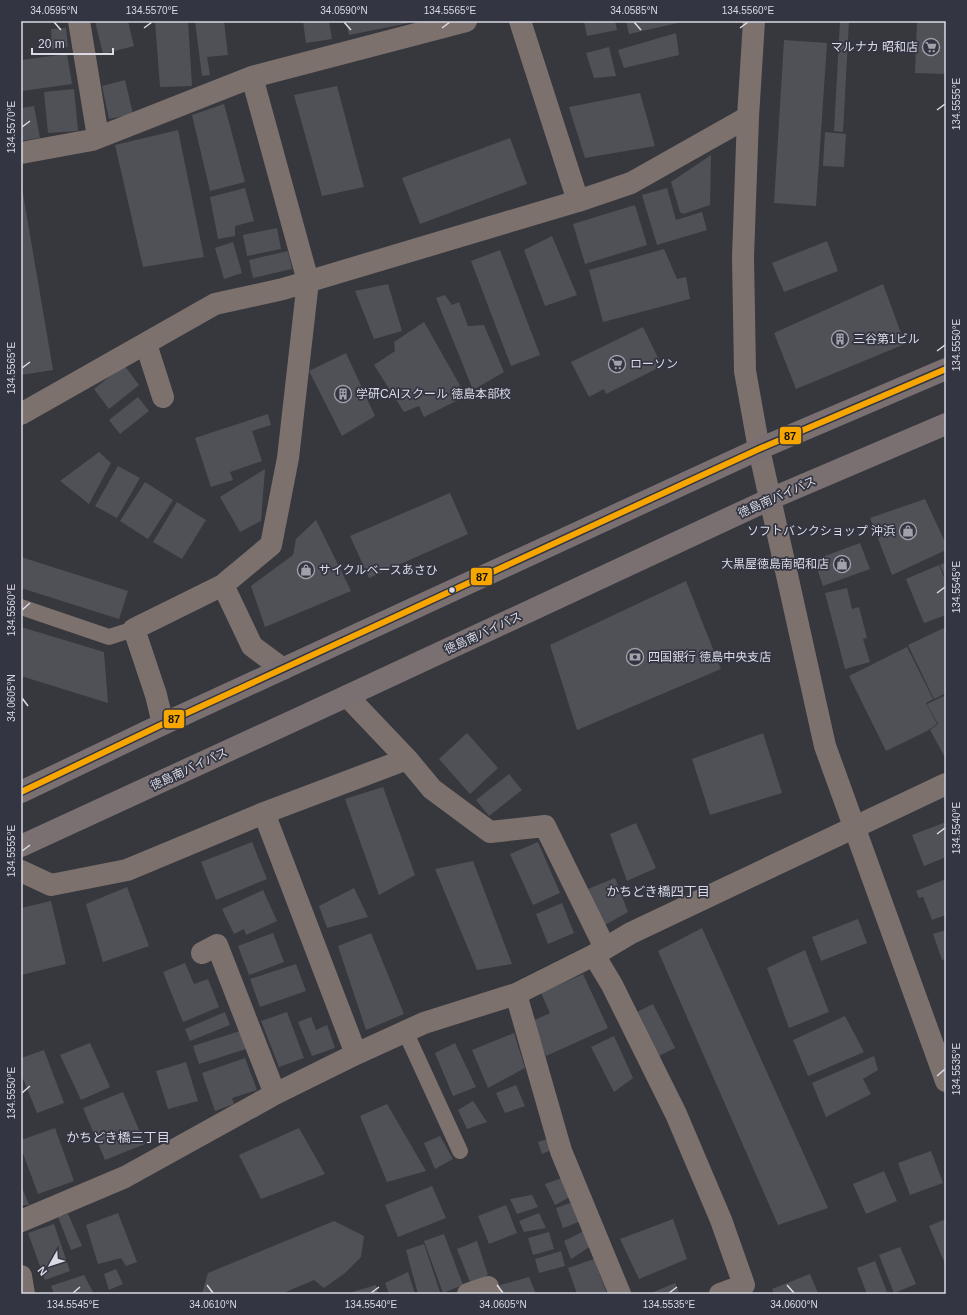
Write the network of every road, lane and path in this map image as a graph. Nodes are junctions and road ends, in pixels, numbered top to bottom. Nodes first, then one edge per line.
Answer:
1 (79, 21) edge
2 (466, 21) edge
3 (520, 21) edge
4 (754, 21) edge
5 (252, 77) junction
6 (748, 117) junction
7 (98, 137) junction
8 (21, 153) edge
9 (578, 201) junction
10 (308, 281) junction
11 (146, 344) junction
12 (946, 369) edge
13 (163, 397) dead end
14 (21, 414) edge
15 (946, 424) edge
16 (759, 449) junction
17 (770, 499) junction
18 (223, 585) junction
19 (21, 607) edge
20 (134, 629) junction
21 (284, 669) junction
22 (347, 696) junction
23 (164, 724) junction
24 (407, 759) junction
25 (946, 784) edge
26 (21, 792) edge
27 (264, 813) junction
28 (855, 827) junction
29 (21, 846) edge
30 (21, 871) edge
31 (599, 951) junction
32 (202, 953) dead end
33 (516, 994) junction
34 (405, 1031) junction
35 (356, 1054) junction
36 (946, 1081) edge
37 (275, 1094) junction
38 (460, 1151) dead end
39 (21, 1221) edge
40 (21, 1276) edge
41 (24, 1294) edge
42 (468, 1294) edge
43 (490, 1294) edge
44 (620, 1294) edge
45 (720, 1294) edge

1 - 7 street
2 - 5 street
3 - 9 street
4 - 6 street
5 - 7 street
5 - 10 street
6 - 9 street
6 - 16 street
7 - 8 street
9 - 10 street
10 - 11 street
10 - 18 street
11 - 13 street
11 - 14 street
12 - 16 highway
15 - 17 highway, 徳島南バイパス
16 - 17 street
16 - 21 highway
17 - 22 highway, 徳島南バイパス
17 - 28 street
18 - 20 street
18 - 21 street
19 - 20 lane
20 - 23 street
21 - 23 highway
22 - 24 street
22 - 29 highway, 徳島南バイパス
23 - 26 highway
24 - 27 street
24 - 31 street
25 - 28 street
27 - 30 street
27 - 35 street
28 - 31 street
28 - 36 street
31 - 33 street
31 - 45 street
32 - 37 street
33 - 34 street
33 - 44 street
34 - 35 street
34 - 38 lane
35 - 37 street
37 - 39 street
40 - 41 street
42 - 43 street

